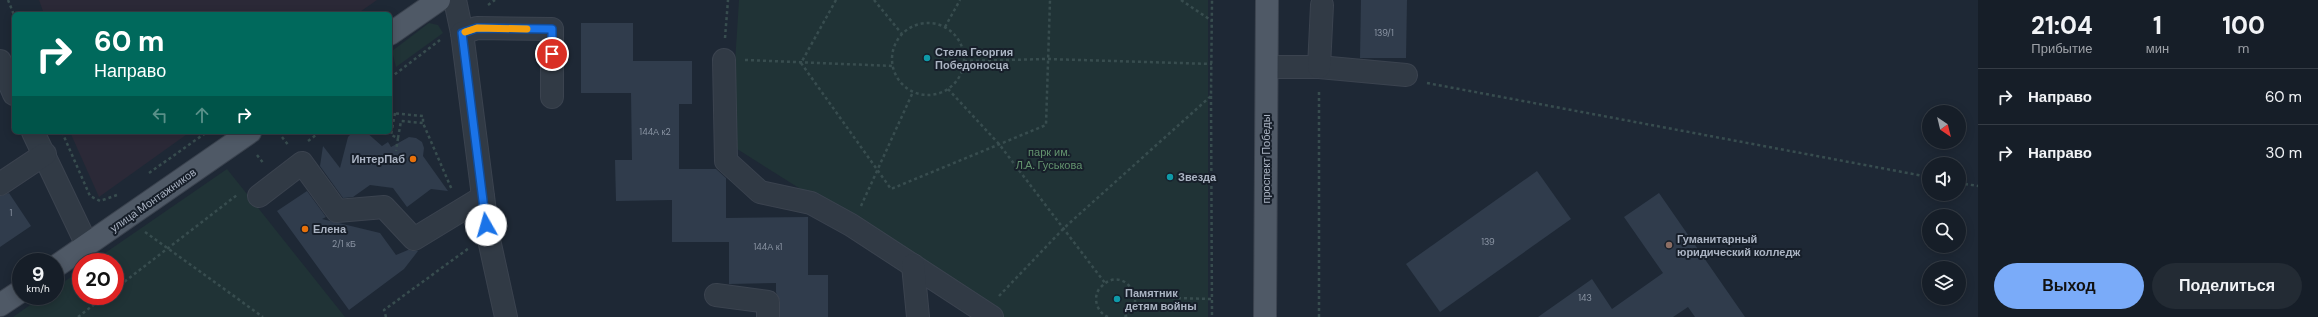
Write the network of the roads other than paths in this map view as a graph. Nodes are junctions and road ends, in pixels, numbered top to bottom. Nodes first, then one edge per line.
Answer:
1 (439, 0) edge
2 (455, 0) edge
3 (1267, 0) edge
4 (1322, 5) dead end
5 (392, 33) edge
6 (462, 33) junction
7 (724, 60) road end
8 (0, 61) edge
9 (1267, 67) junction
10 (1320, 67) junction
11 (1406, 75) road end
12 (12, 89) edge
13 (552, 97) dead end
14 (34, 134) edge
15 (247, 134) edge
16 (45, 154) junction
17 (0, 184) edge
18 (251, 193) road end
19 (483, 197) junction
20 (87, 245) junction
21 (64, 261) edge
22 (913, 265) junction
23 (716, 295) dead end
24 (12, 297) edge
25 (0, 305) edge
26 (988, 314) edge
27 (506, 317) edge
28 (768, 317) edge
29 (918, 317) edge
30 (1265, 317) edge

1 - 5 main road
2 - 6 lane
3 - 9 main road, проспект Победы
4 - 10 lane
6 - 13 lane
6 - 19 lane
7 - 22 lane
8 - 12 lane
9 - 10 lane
9 - 30 main road, проспект Победы
10 - 11 lane
14 - 16 lane
15 - 20 main road, улица Монтажников
16 - 17 lane
16 - 20 lane
18 - 19 lane
19 - 27 lane
20 - 21 main road, улица Монтажников
22 - 26 lane
22 - 29 lane
23 - 28 lane
24 - 25 main road

